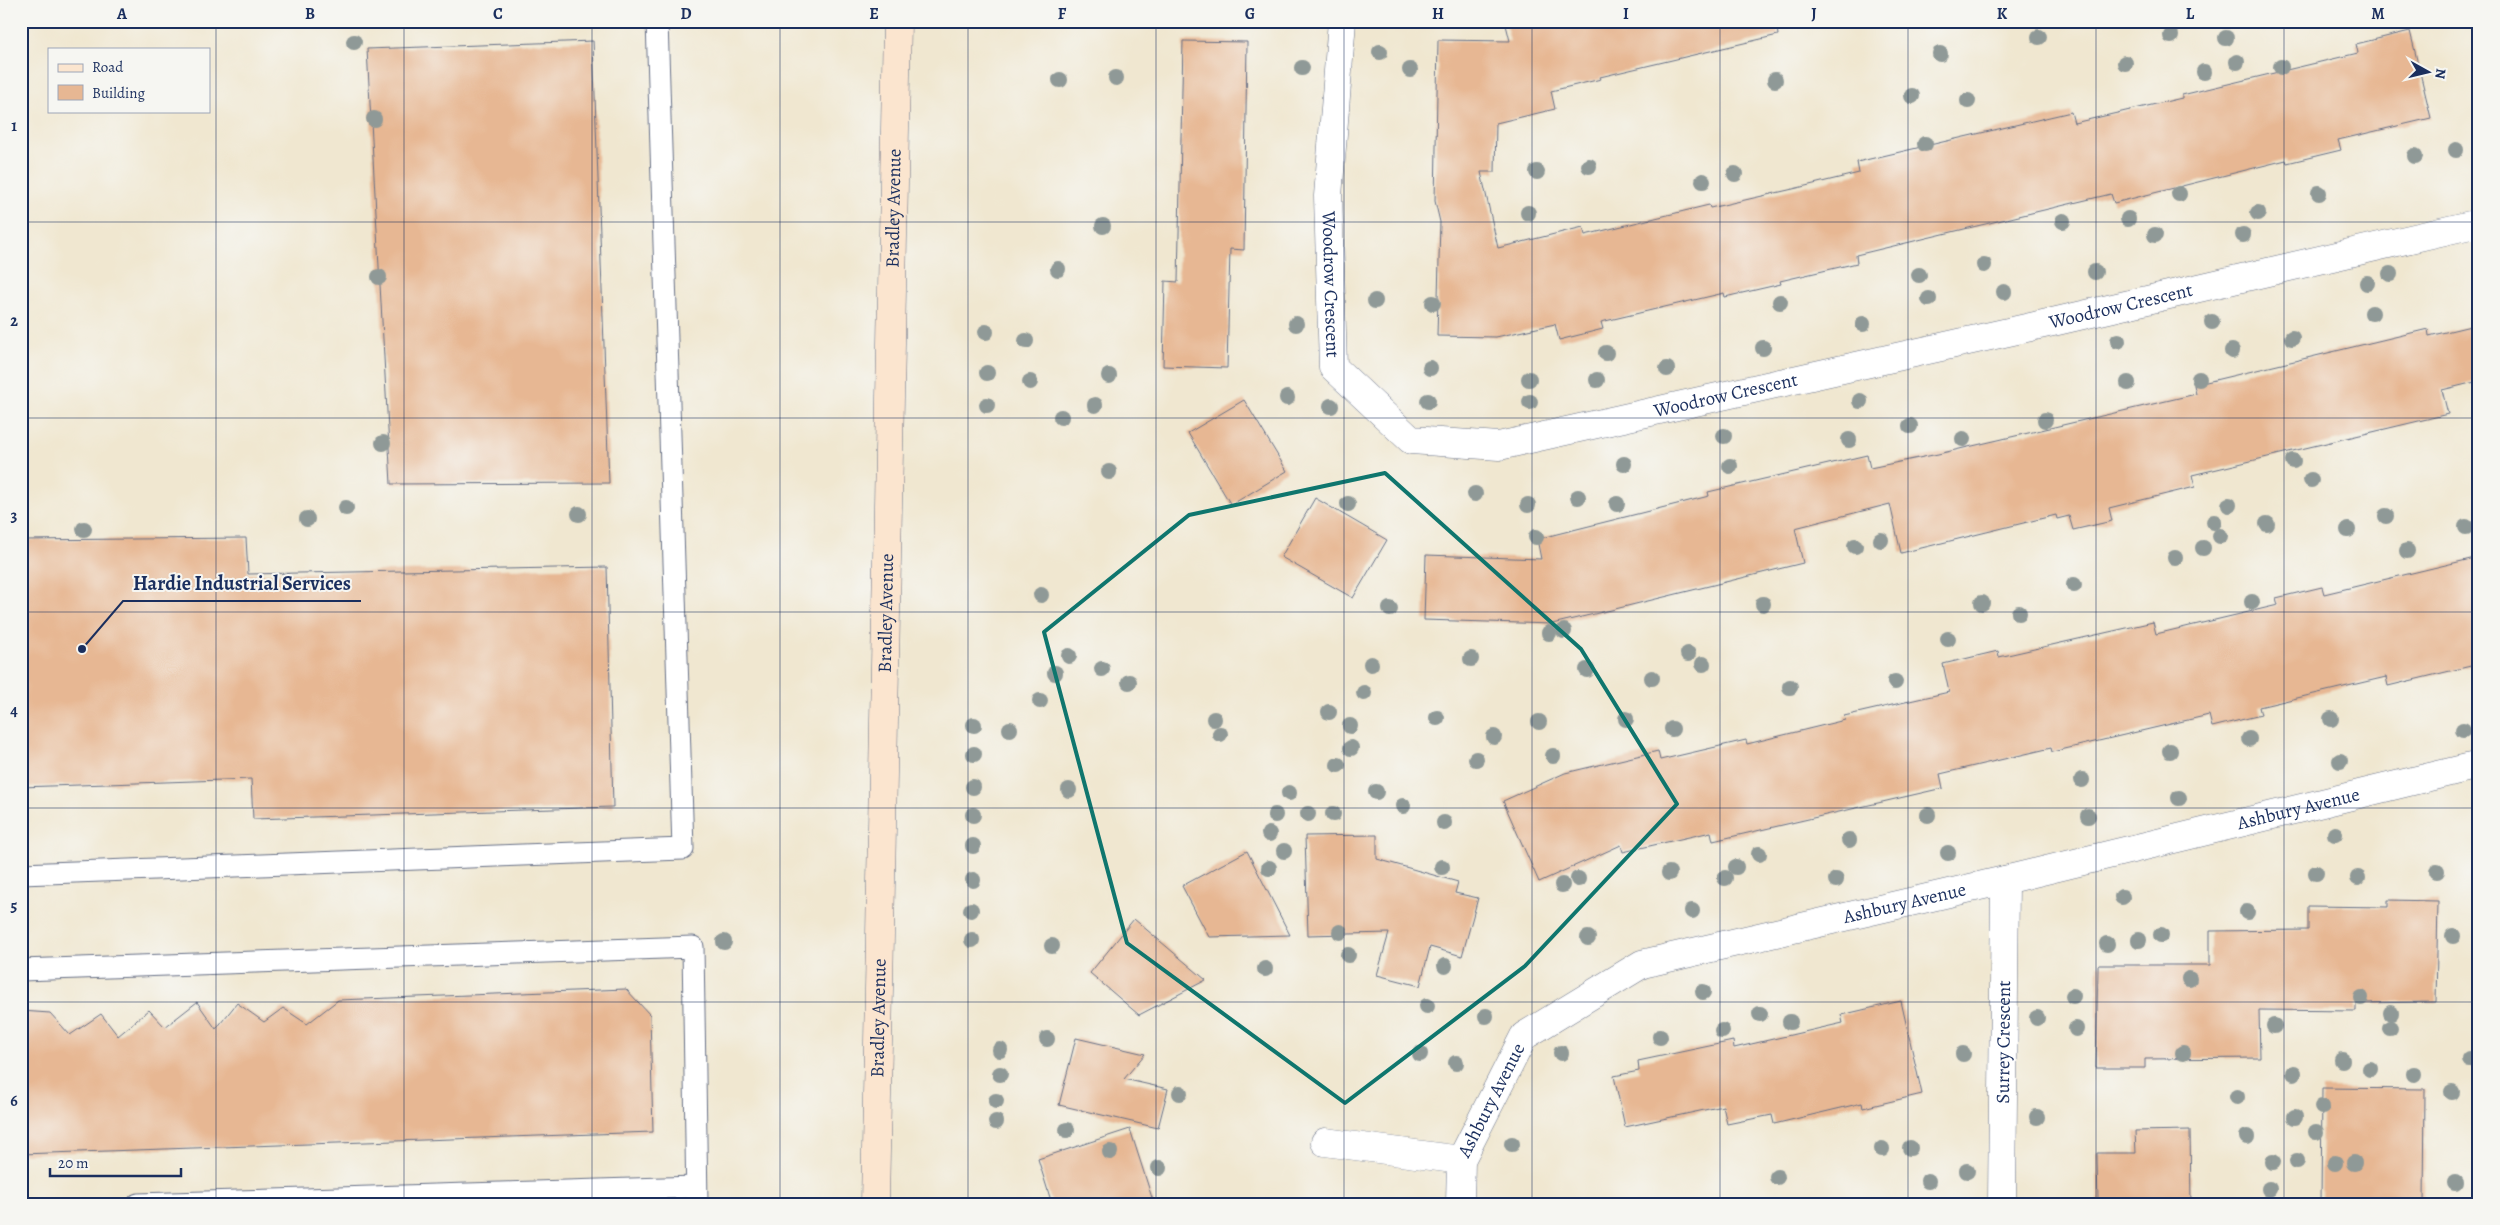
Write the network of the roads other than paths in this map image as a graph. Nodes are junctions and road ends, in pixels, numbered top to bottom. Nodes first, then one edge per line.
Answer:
1 (658, 21) edge
2 (897, 21) edge
3 (1342, 21) edge
4 (2479, 223) edge
5 (2479, 765) edge
6 (21, 874) edge
7 (2005, 880) junction
8 (21, 970) edge
9 (1325, 1142) dead end
10 (1461, 1160) junction
11 (697, 1195) edge
12 (138, 1204) edge
13 (875, 1204) edge
14 (1460, 1204) edge
15 (2002, 1204) edge

1 - 6 lane
2 - 13 main road, Bradley Avenue
3 - 4 street, Woodrow Crescent
5 - 7 street, Ashbury Avenue
7 - 10 street, Ashbury Avenue
7 - 15 street, Surrey Crescent
8 - 11 lane
9 - 10 street
10 - 14 street, Ashbury Avenue
11 - 12 lane

